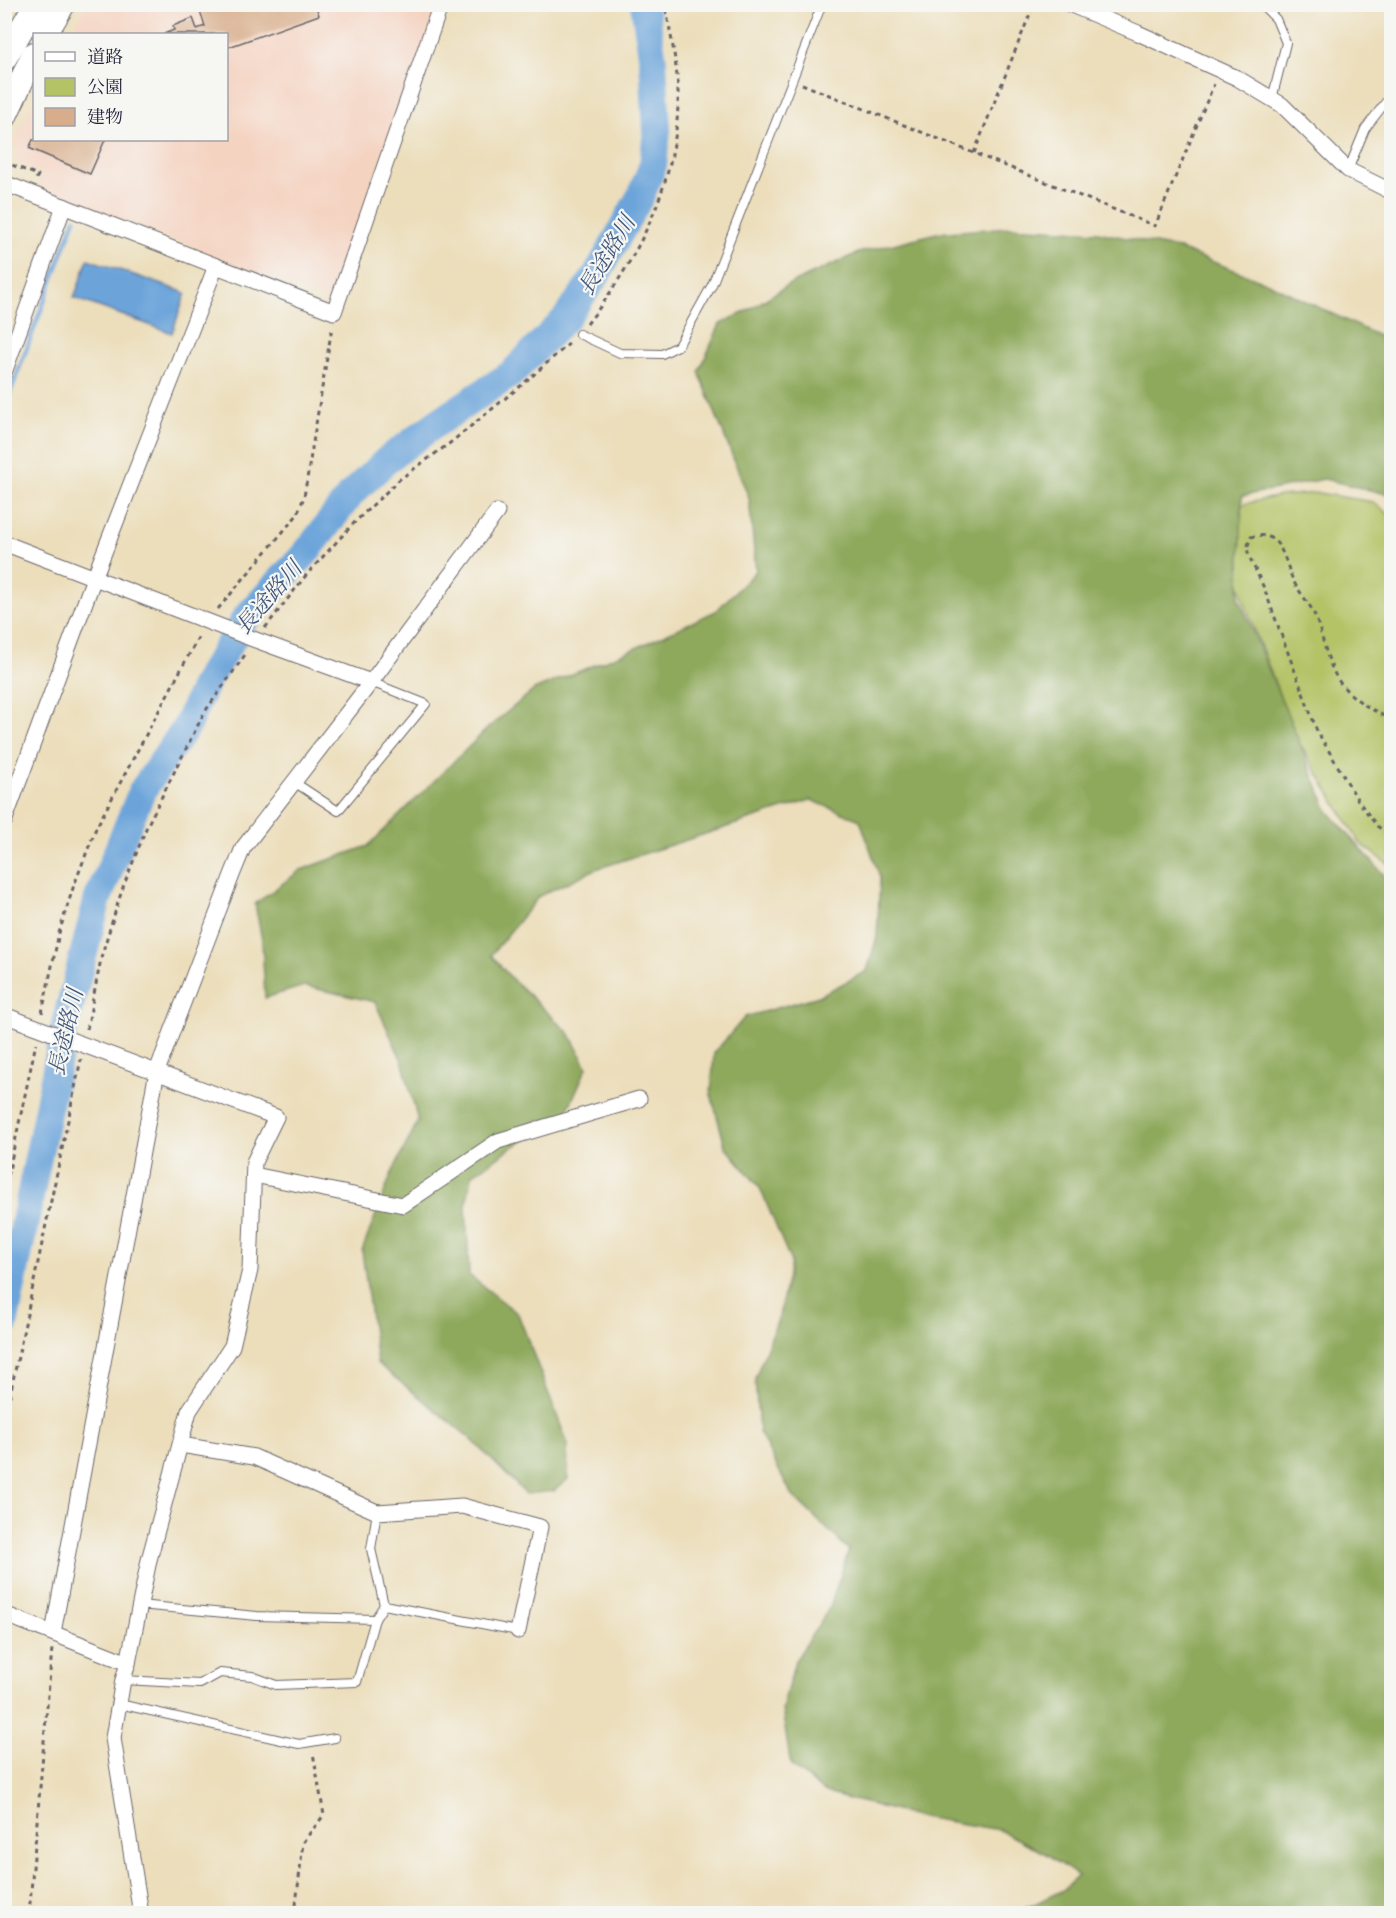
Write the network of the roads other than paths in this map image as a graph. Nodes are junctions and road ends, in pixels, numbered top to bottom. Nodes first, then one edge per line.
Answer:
1 (36, 4) edge
2 (63, 4) edge
3 (441, 4) edge
4 (822, 4) edge
5 (1069, 4) edge
6 (1265, 8) dead end
7 (46, 33) edge
8 (7, 50) edge
9 (33, 56) edge
10 (1392, 94) edge
11 (1272, 99) junction
12 (4, 118) edge
13 (1348, 170) junction
14 (4, 183) edge
15 (1392, 192) edge
16 (64, 206) junction
17 (216, 266) junction
18 (579, 334) road end
19 (4, 373) edge
20 (497, 512) dead end
21 (4, 543) edge
22 (94, 578) junction
23 (371, 682) junction
24 (294, 782) junction
25 (4, 822) edge
26 (4, 1015) edge
27 (157, 1071) junction
28 (639, 1100) dead end
29 (254, 1174) junction
30 (181, 1445) junction
31 (377, 1512) junction
32 (139, 1605) junction
33 (384, 1605) junction
34 (4, 1614) edge
35 (375, 1619) junction
36 (518, 1631) joint
37 (53, 1633) junction
38 (128, 1663) junction
39 (123, 1680) junction
40 (119, 1704) junction
41 (335, 1738) dead end
42 (141, 1914) edge

1 - 8 highway
2 - 7 highway
3 - 17 street
4 - 18 lane
5 - 11 street
6 - 11 lane
9 - 12 highway
10 - 13 lane
11 - 13 street
13 - 15 street
14 - 16 street
16 - 17 street
16 - 19 street
17 - 22 street
20 - 23 street
21 - 22 street
22 - 23 street
22 - 25 street
23 - 24 street
23 - 24 lane
24 - 27 street
26 - 27 street
27 - 29 street
27 - 37 street
28 - 29 street
29 - 30 street
30 - 31 street
30 - 32 street
31 - 33 lane
31 - 36 street
32 - 35 lane
32 - 38 street
33 - 35 lane
33 - 36 lane
34 - 37 street
35 - 39 lane
37 - 38 street
38 - 39 street
39 - 40 street
40 - 41 lane
40 - 42 street

